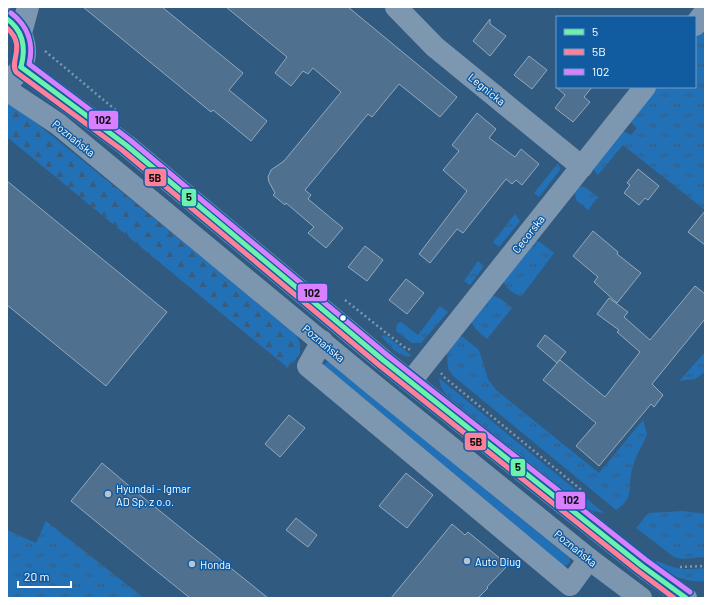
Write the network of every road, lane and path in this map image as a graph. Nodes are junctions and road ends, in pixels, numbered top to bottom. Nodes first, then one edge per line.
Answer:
1 (28, 7) edge
2 (396, 7) edge
3 (705, 12) edge
4 (696, 24) edge
5 (14, 26) edge
6 (42, 49) dead end
7 (14, 75) edge
8 (644, 88) edge
9 (7, 90) edge
10 (120, 114) dead end
11 (582, 167) junction
12 (344, 300) dead end
13 (322, 341) junction
14 (414, 350) dead end
15 (440, 368) dead end
16 (411, 381) junction
17 (590, 497) dead end
18 (590, 558) junction
19 (677, 566) dead end
20 (705, 566) edge
21 (705, 596) edge
22 (641, 598) edge
23 (686, 598) edge
24 (700, 598) edge

1 - 5 street
2 - 11 street, Legnicka
3 - 4 street
5 - 7 main road
6 - 10 path
7 - 16 main road
8 - 11 street, Cecorska
9 - 13 main road, Poznańska
11 - 16 street, Cecorska
12 - 14 path
13 - 18 main road, Poznańska
13 - 18 street
15 - 17 path
16 - 23 main road
18 - 22 main road, Poznańska
19 - 20 path
21 - 24 main road

